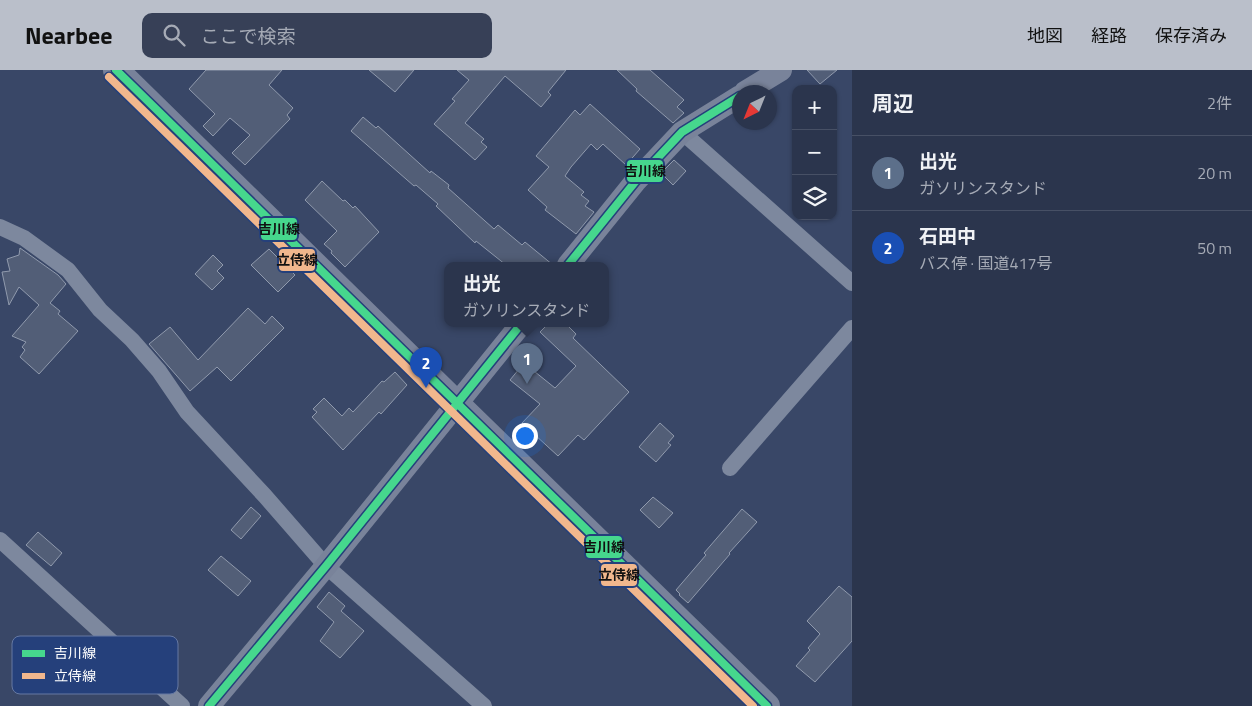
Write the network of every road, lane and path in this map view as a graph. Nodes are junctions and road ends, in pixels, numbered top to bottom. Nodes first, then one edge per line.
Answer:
1 (116, 70) edge
2 (781, 70) edge
3 (756, 85) edge
4 (732, 101) edge
5 (682, 132) junction
6 (0, 227) edge
7 (570, 262) edge
8 (852, 283) edge
9 (519, 327) edge
10 (852, 328) edge
11 (457, 404) junction
12 (730, 468) dead end
13 (0, 540) edge
14 (326, 566) junction
15 (105, 636) edge
16 (169, 694) edge
17 (182, 706) edge
18 (209, 706) edge
19 (484, 706) edge
20 (767, 706) edge

1 - 11 highway
2 - 3 main road
4 - 5 main road
5 - 7 main road
5 - 8 street
6 - 14 street
9 - 11 main road
10 - 12 street
11 - 14 main road
11 - 20 highway
13 - 15 street
14 - 18 main road
14 - 19 street
16 - 17 street

